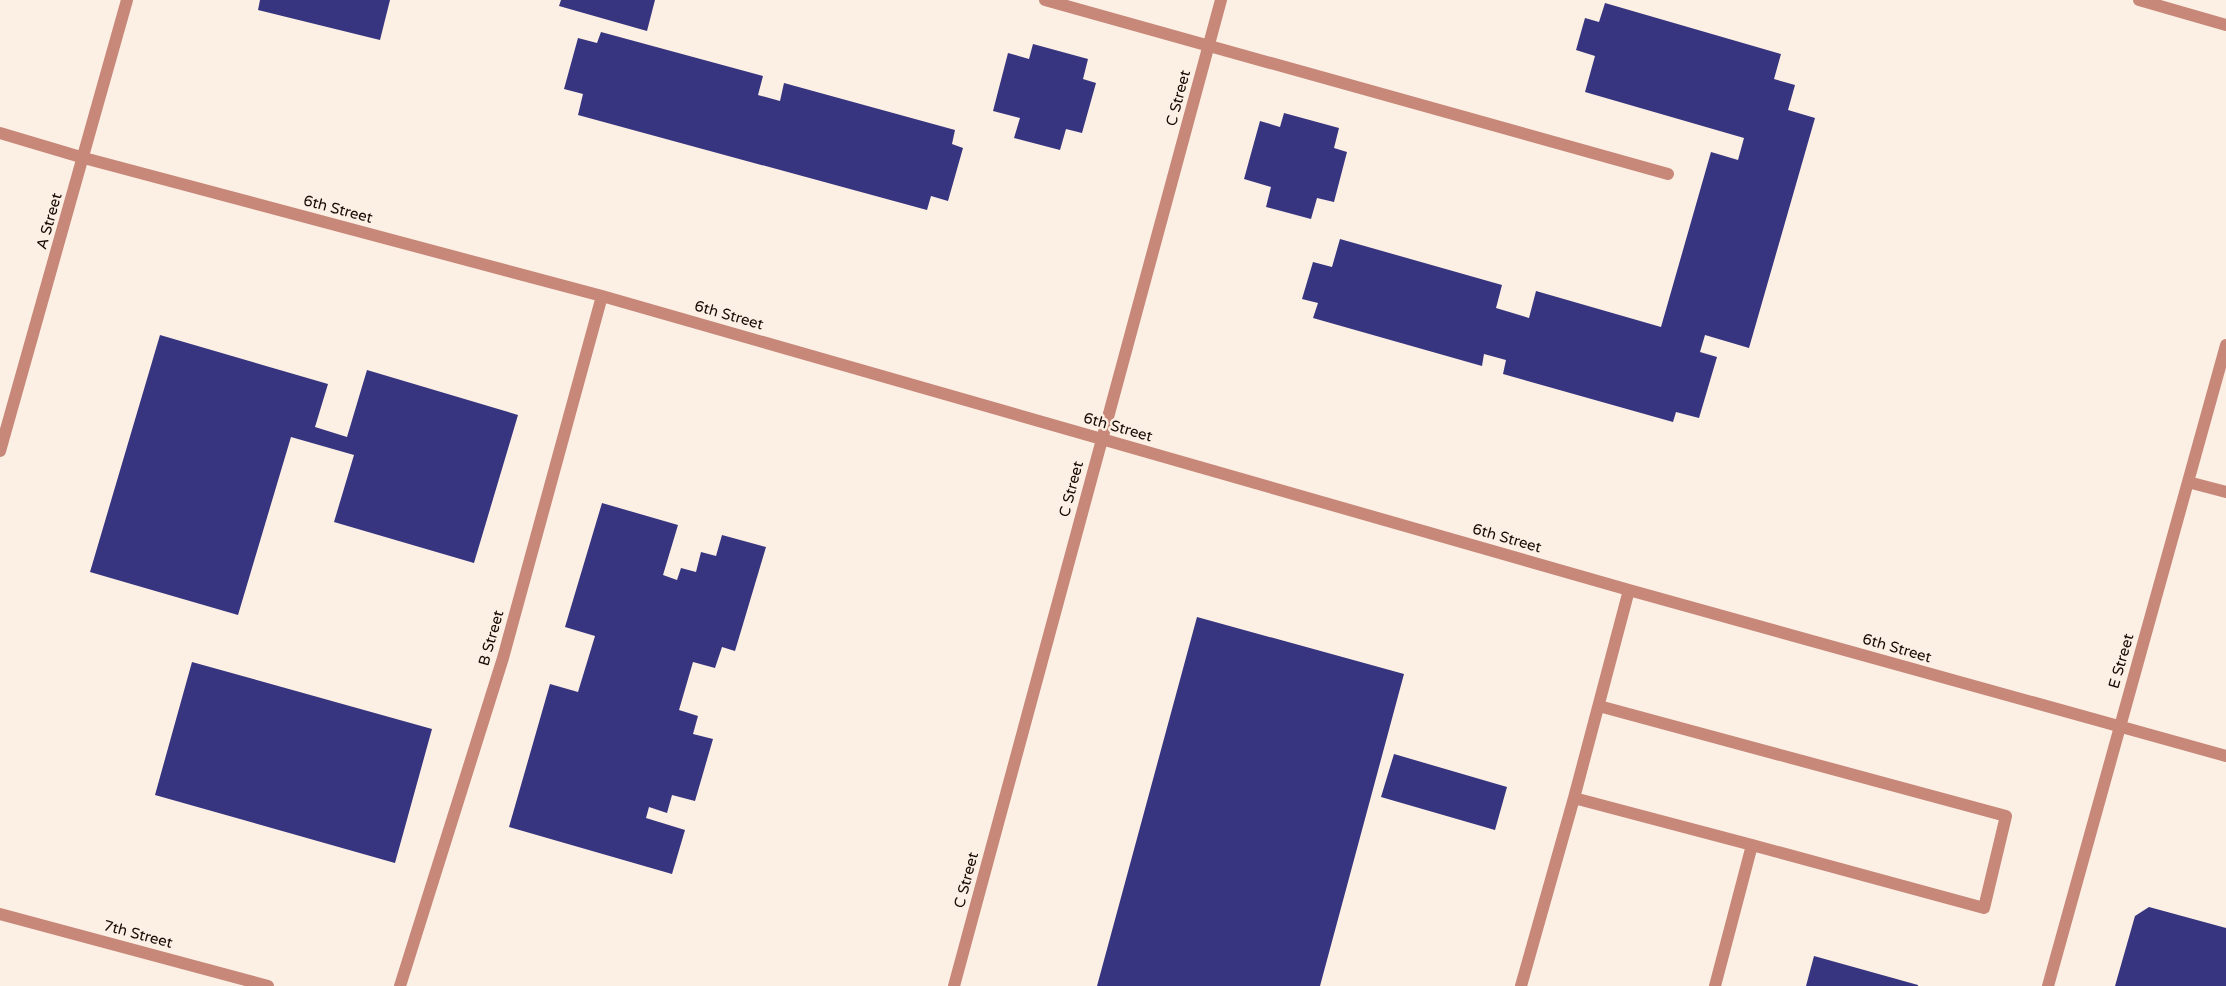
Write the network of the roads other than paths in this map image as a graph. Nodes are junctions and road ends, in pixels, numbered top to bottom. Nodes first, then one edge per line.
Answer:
1 (127, 0) edge
2 (1045, 0) edge
3 (1221, 0) edge
4 (2139, 0) edge
5 (2226, 25) edge
6 (1209, 46) junction
7 (0, 133) edge
8 (84, 158) junction
9 (1668, 174) dead end
10 (602, 296) junction
11 (2226, 345) edge
12 (1102, 440) junction
13 (0, 451) edge
14 (2188, 482) junction
15 (2226, 492) edge
16 (1628, 590) junction
17 (1599, 706) junction
18 (2119, 727) junction
19 (2226, 756) edge
20 (1574, 798) junction
21 (1752, 845) junction
22 (0, 914) edge
23 (268, 986) edge
24 (400, 986) edge
25 (954, 986) edge
26 (1521, 986) edge
27 (1714, 986) edge
28 (2048, 986) edge

1 - 8 street, A Street
2 - 6 street
3 - 6 street, C Street
4 - 5 street
6 - 9 street
6 - 12 street, C Street
7 - 8 street, 6th Street
8 - 10 street, 6th Street
8 - 13 street, A Street
10 - 12 street, 6th Street
10 - 24 street, B Street
11 - 14 street, E Street
12 - 16 street, 6th Street
12 - 25 street, C Street
14 - 15 street
14 - 18 street, E Street
16 - 17 street
16 - 18 street, 6th Street
17 - 20 street
17 - 21 street
18 - 19 street, 6th Street
18 - 28 street, E Street
20 - 21 street
20 - 26 street
21 - 27 street
22 - 23 street, 7th Street

